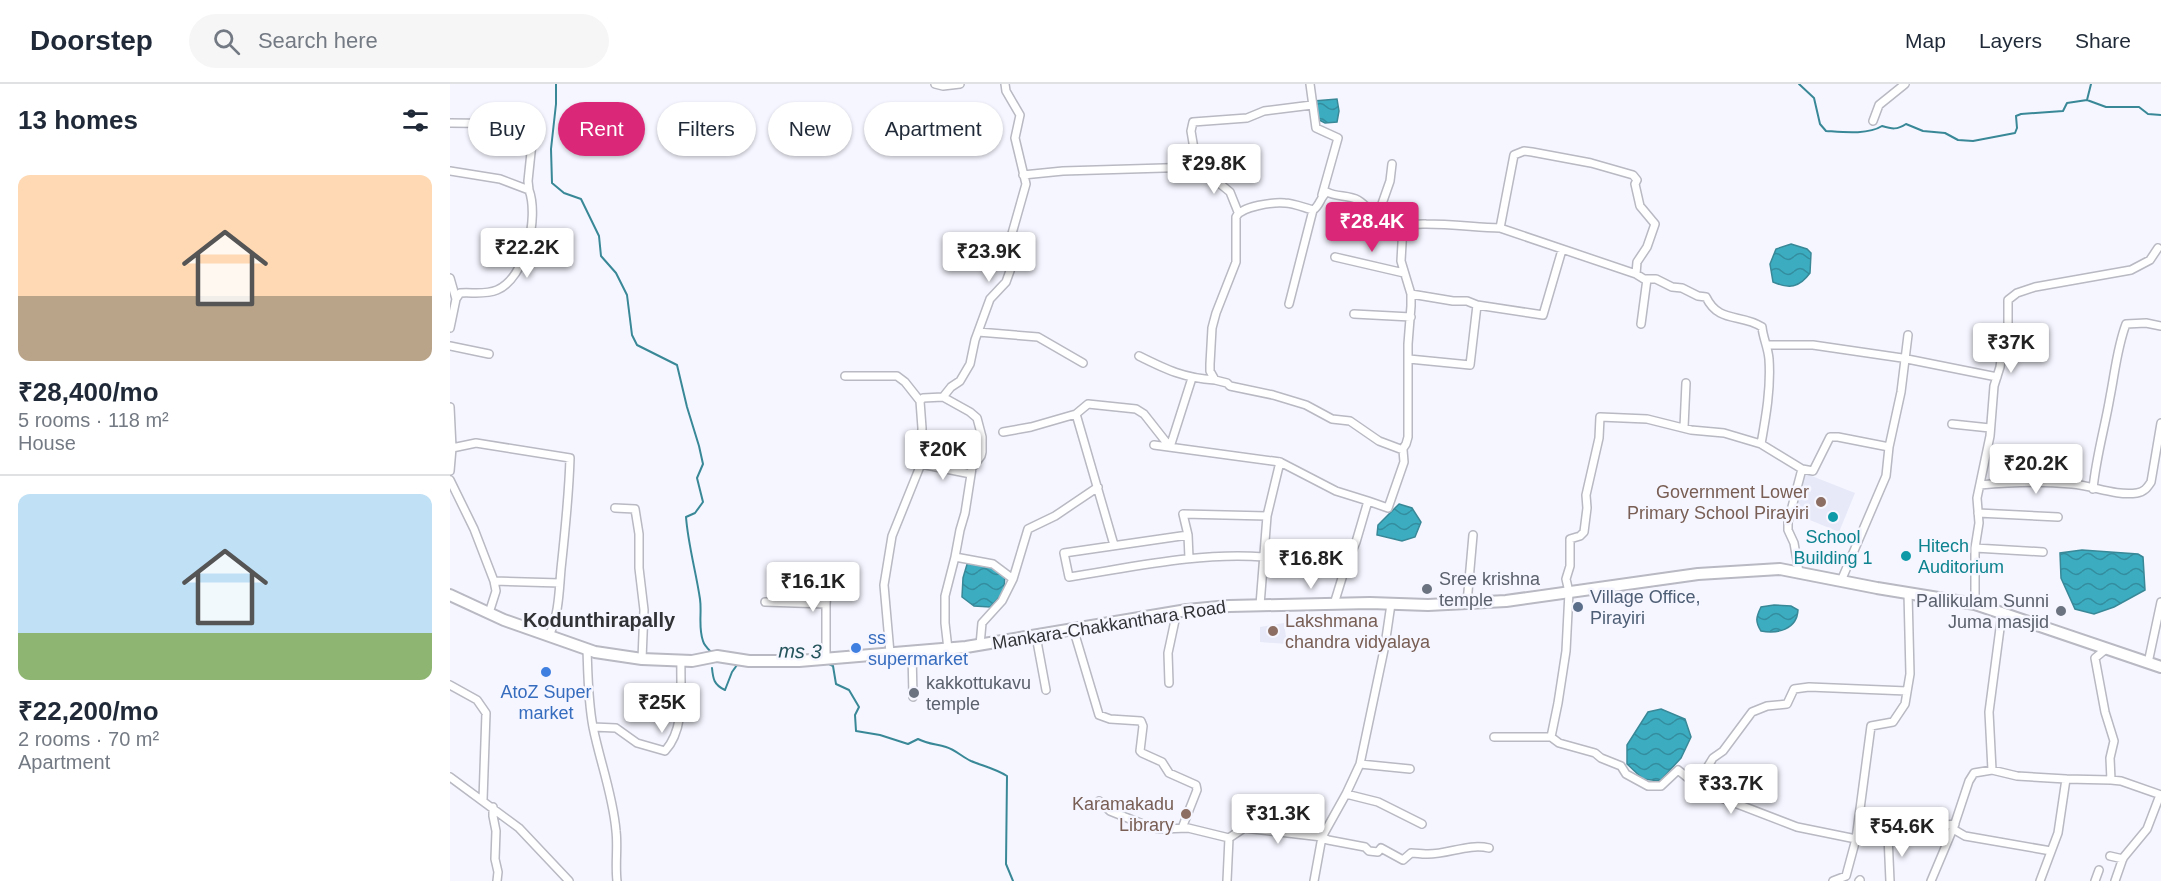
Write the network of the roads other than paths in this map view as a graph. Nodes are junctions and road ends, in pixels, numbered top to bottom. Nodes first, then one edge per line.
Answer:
1 (935, 84) edge
2 (960, 84) edge
3 (1005, 84) edge
4 (1310, 84) edge
5 (1905, 84) edge
6 (1312, 105) junction
7 (1873, 121) dead end
8 (450, 123) edge
9 (1392, 164) dead end
10 (1197, 167) junction
11 (450, 171) edge
12 (1023, 175) junction
13 (529, 190) junction
14 (1322, 195) junction
15 (1313, 210) junction
16 (1238, 212) junction
17 (1377, 218) junction
18 (1403, 226) junction
19 (1500, 228) junction
20 (2158, 248) dead end
21 (1562, 250) junction
22 (1335, 257) dead end
23 (1404, 273) junction
24 (1636, 274) junction
25 (450, 278) edge
26 (1647, 279) junction
27 (1411, 294) junction
28 (456, 299) junction
29 (1289, 304) dead end
30 (1477, 305) junction
31 (1354, 314) dead end
32 (1411, 317) junction
33 (1641, 324) dead end
34 (2161, 326) edge
35 (450, 328) edge
36 (978, 332) junction
37 (1908, 335) dead end
38 (1767, 345) junction
39 (450, 346) edge
40 (2028, 351) dead end
41 (2002, 353) junction
42 (489, 354) dead end
43 (1139, 356) dead end
44 (1409, 359) junction
45 (1906, 359) junction
46 (1083, 363) dead end
47 (845, 376) dead end
48 (1997, 377) junction
49 (1192, 378) junction
50 (1215, 380) junction
51 (1686, 383) dead end
52 (943, 397) junction
53 (920, 401) junction
54 (450, 407) edge
55 (1076, 414) junction
56 (2161, 423) edge
57 (1952, 424) dead end
58 (1684, 427) junction
59 (1990, 428) junction
60 (1004, 432) dead end
61 (1761, 444) junction
62 (1154, 445) dead end
63 (1170, 447) junction
64 (1888, 447) junction
65 (452, 448) junction
66 (1402, 450) junction
67 (1280, 462) junction
68 (921, 464) junction
69 (1802, 469) junction
70 (450, 471) edge
71 (971, 474) junction
72 (450, 480) edge
73 (1980, 485) junction
74 (1098, 487) junction
75 (2093, 489) junction
76 (1368, 501) junction
77 (615, 508) dead end
78 (1978, 513) junction
79 (1268, 516) junction
80 (2058, 517) dead end
81 (1188, 535) junction
82 (1473, 535) dead end
83 (1114, 545) junction
84 (1975, 548) junction
85 (2043, 552) dead end
86 (956, 557) junction
87 (1264, 557) junction
88 (1189, 558) junction
89 (1316, 562) dead end
90 (1346, 566) junction
91 (829, 569) dead end
92 (1799, 572) junction
93 (1013, 579) junction
94 (494, 581) junction
95 (1841, 581) junction
96 (560, 583) junction
97 (1569, 592) junction
98 (1908, 593) junction
99 (450, 596) edge
100 (765, 602) dead end
101 (2161, 602) edge
102 (1334, 603) junction
103 (1467, 603) junction
104 (826, 604) junction
105 (1391, 604) junction
106 (1976, 604) junction
107 (1260, 605) junction
108 (1177, 611) junction
109 (489, 613) junction
110 (2002, 613) junction
111 (1073, 628) junction
112 (549, 636) junction
113 (1036, 636) junction
114 (980, 645) junction
115 (587, 649) junction
116 (948, 649) junction
117 (2106, 649) junction
118 (912, 652) junction
119 (890, 653) junction
120 (642, 659) junction
121 (826, 659) junction
122 (681, 660) junction
123 (2148, 663) junction
124 (2161, 667) edge
125 (1169, 683) dead end
126 (450, 685) edge
127 (1046, 690) dead end
128 (1907, 691) junction
129 (913, 697) dead end
130 (593, 727) junction
131 (1494, 737) dead end
132 (1551, 737) junction
133 (1360, 764) junction
134 (1410, 769) dead end
135 (1992, 770) junction
136 (450, 777) edge
137 (2066, 779) junction
138 (2111, 780) junction
139 (1346, 794) junction
140 (2160, 795) edge
141 (1719, 797) dead end
142 (483, 800) junction
143 (1099, 801) dead end
144 (493, 807) junction
145 (1422, 824) dead end
146 (1955, 824) junction
147 (1182, 828) junction
148 (1888, 836) junction
149 (1322, 837) junction
150 (1229, 838) junction
151 (1856, 839) junction
152 (1489, 848) dead end
153 (2051, 851) junction
154 (2110, 856) dead end
155 (2122, 859) junction
156 (2099, 870) dead end
157 (497, 881) edge
158 (569, 881) edge
159 (617, 881) edge
160 (1227, 881) edge
161 (1314, 881) edge
162 (1833, 881) edge
163 (1890, 881) edge
164 (1931, 881) edge
165 (2040, 881) edge
166 (2095, 881) edge
167 (2115, 881) edge

1 - 2 street
3 - 12 street
4 - 6 street
5 - 7 street
6 - 10 street
6 - 14 street
8 - 13 street
9 - 17 street
10 - 12 street
10 - 16 street
11 - 13 street
12 - 36 street
13 - 28 street
14 - 15 street
14 - 17 street
15 - 16 street
15 - 29 street
16 - 50 street
17 - 18 street
18 - 19 street
18 - 23 street
19 - 21 street
19 - 24 street
20 - 41 street
21 - 24 street
21 - 30 street
22 - 23 street
23 - 27 street
24 - 26 street
25 - 28 street
26 - 33 street
26 - 38 street
27 - 30 street
27 - 32 street
28 - 35 street
30 - 44 street
31 - 32 street
32 - 44 street
34 - 75 street
36 - 46 street
36 - 52 street
37 - 45 street
38 - 45 street
38 - 61 street
39 - 42 street
40 - 41 street
41 - 48 street
43 - 49 street
44 - 66 street
45 - 48 street
45 - 64 street
47 - 53 street
48 - 59 street
49 - 50 street
49 - 63 street
50 - 66 street
51 - 58 street
52 - 53 street
52 - 71 street
53 - 68 street
54 - 65 street
55 - 60 street
55 - 63 street
55 - 74 street
56 - 75 street
57 - 59 street
58 - 61 street
58 - 97 street
59 - 73 street
61 - 69 street
62 - 63 street
63 - 67 street
64 - 69 street
64 - 95 street
65 - 70 street
65 - 96 street
66 - 76 street
67 - 76 street
67 - 79 street
68 - 71 street
68 - 119 street
69 - 92 street
71 - 86 street
72 - 94 street
73 - 75 street
73 - 78 street
74 - 83 street
74 - 93 street
76 - 90 street
77 - 120 street
78 - 80 street
78 - 84 street
79 - 81 street
79 - 87 street
81 - 83 street
81 - 88 street
82 - 103 street
83 - 88 street
84 - 85 street
84 - 106 street
86 - 93 street
86 - 116 street
87 - 88 street
87 - 107 street
89 - 90 street
90 - 102 street
91 - 104 street
92 - 95 main road, Mankara-Chakkanthara Road
92 - 97 main road, Mankara-Chakkanthara Road
93 - 114 street
94 - 96 street
94 - 109 street
95 - 98 main road, Mankara-Chakkanthara Road
96 - 112 street
97 - 103 main road, Mankara-Chakkanthara Road
97 - 132 street
98 - 106 main road, Mankara-Chakkanthara Road
98 - 128 street
99 - 109 main road, Mankara-Chakkanthara Road
100 - 104 street
101 - 123 street
102 - 105 main road, Mankara-Chakkanthara Road
102 - 107 main road, Mankara-Chakkanthara Road
103 - 105 main road, Mankara-Chakkanthara Road
104 - 121 street
105 - 133 street
106 - 110 main road, Mankara-Chakkanthara Road
107 - 108 main road, Mankara-Chakkanthara Road
108 - 111 main road, Mankara-Chakkanthara Road
108 - 125 street
109 - 112 main road, Mankara-Chakkanthara Road
110 - 117 main road, Mankara-Chakkanthara Road
110 - 135 street
111 - 113 main road, Mankara-Chakkanthara Road
111 - 147 street
112 - 115 main road, Mankara-Chakkanthara Road
113 - 114 main road, Mankara-Chakkanthara Road
113 - 127 street
114 - 116 main road, Mankara-Chakkanthara Road
115 - 120 main road, Mankara-Chakkanthara Road
115 - 130 street
116 - 118 main road, Mankara-Chakkanthara Road
117 - 123 main road, Mankara-Chakkanthara Road
117 - 138 street
118 - 119 main road, Mankara-Chakkanthara Road
118 - 129 street
119 - 121 main road, Mankara-Chakkanthara Road
120 - 122 main road, Mankara-Chakkanthara Road
121 - 122 main road, Mankara-Chakkanthara Road
122 - 130 street
123 - 124 main road, Mankara-Chakkanthara Road
126 - 142 street
128 - 132 street
128 - 151 street
130 - 159 street
131 - 132 street
133 - 134 street
133 - 139 street
135 - 137 street
135 - 146 street
136 - 142 street
137 - 138 street
137 - 153 street
138 - 140 street
139 - 145 street
139 - 149 street
140 - 155 street
141 - 151 street
142 - 144 street
143 - 147 street
144 - 157 street
144 - 158 street
146 - 148 street
146 - 153 street
146 - 164 street
147 - 150 street
148 - 151 street
148 - 163 street
149 - 150 street
149 - 152 street
149 - 161 street
150 - 160 street
151 - 162 street
153 - 165 street
154 - 155 street
155 - 167 street
156 - 166 street

